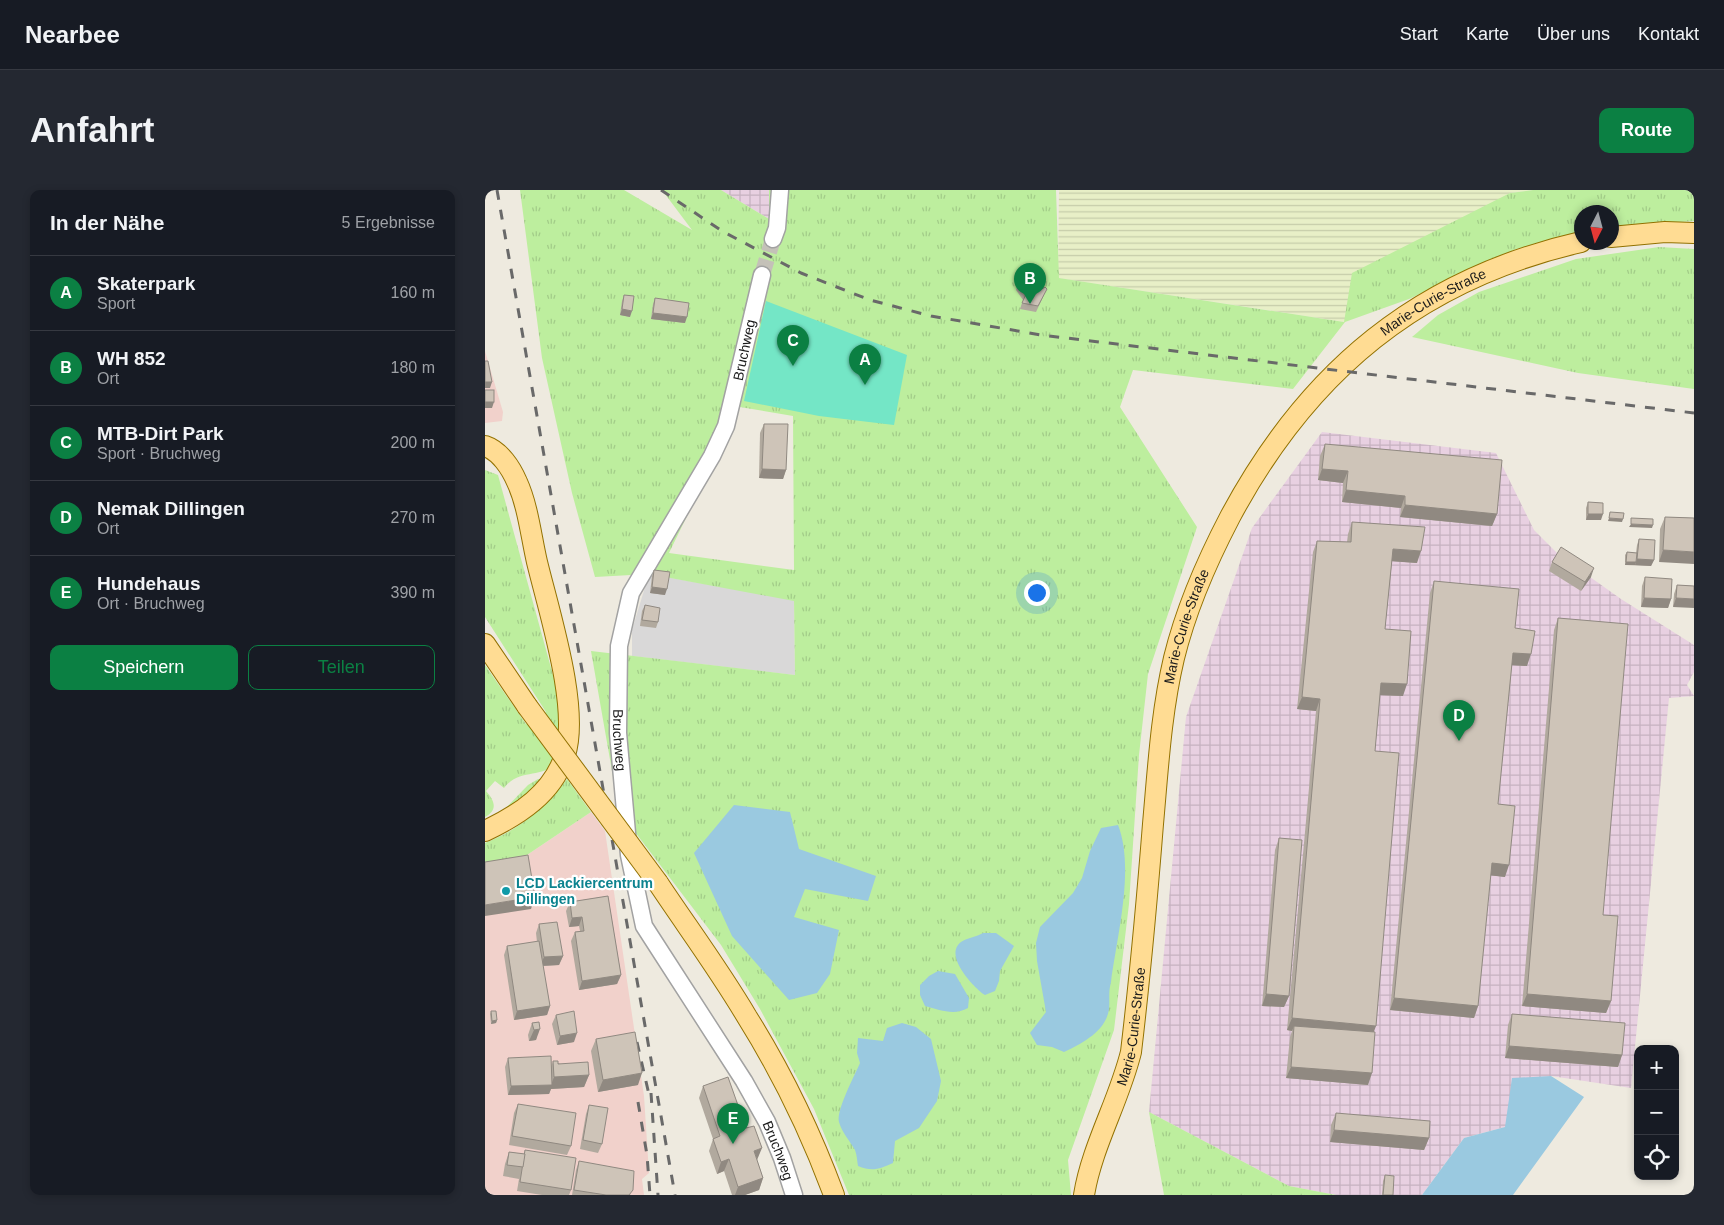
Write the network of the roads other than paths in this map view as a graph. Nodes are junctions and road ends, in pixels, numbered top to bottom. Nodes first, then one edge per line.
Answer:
1 (781, 190) edge
2 (1694, 233) edge
3 (1619, 235) edge
4 (773, 238) tunnel mouth
5 (1574, 244) edge
6 (762, 275) tunnel mouth
7 (485, 446) edge
8 (485, 644) edge
9 (490, 826) edge
10 (794, 1195) edge
11 (834, 1195) edge
12 (1084, 1195) edge

1 - 4 street
2 - 3 main road
5 - 12 main road, Marie-Curie-Straße
6 - 10 street, Bruchweg
7 - 9 main road
8 - 11 main road, bridge

